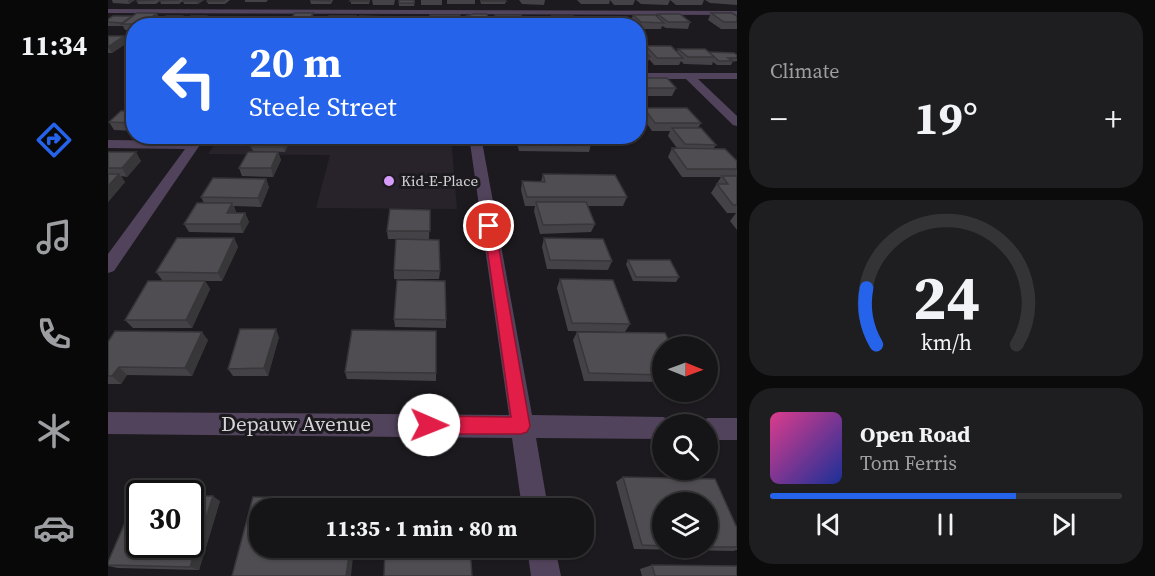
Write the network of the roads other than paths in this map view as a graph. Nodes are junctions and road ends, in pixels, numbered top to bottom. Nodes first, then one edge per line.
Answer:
1 (288, 0) edge
2 (108, 11) edge
3 (736, 13) edge
4 (277, 15) junction
5 (646, 76) edge
6 (689, 76) junction
7 (736, 76) edge
8 (736, 123) edge
9 (126, 143) edge
10 (108, 144) edge
11 (195, 144) edge
12 (476, 144) edge
13 (108, 267) edge
14 (108, 423) edge
15 (521, 426) junction
16 (652, 428) edge
17 (718, 429) edge
18 (736, 429) edge
19 (533, 498) edge
20 (543, 558) edge
21 (546, 576) edge

1 - 4 street
2 - 4 street
3 - 4 street
5 - 6 street
6 - 7 street
6 - 8 street
9 - 10 street
11 - 13 street
12 - 15 street
14 - 15 street, Depauw Avenue
15 - 16 street, Depauw Avenue
15 - 19 street
17 - 18 street
20 - 21 street

